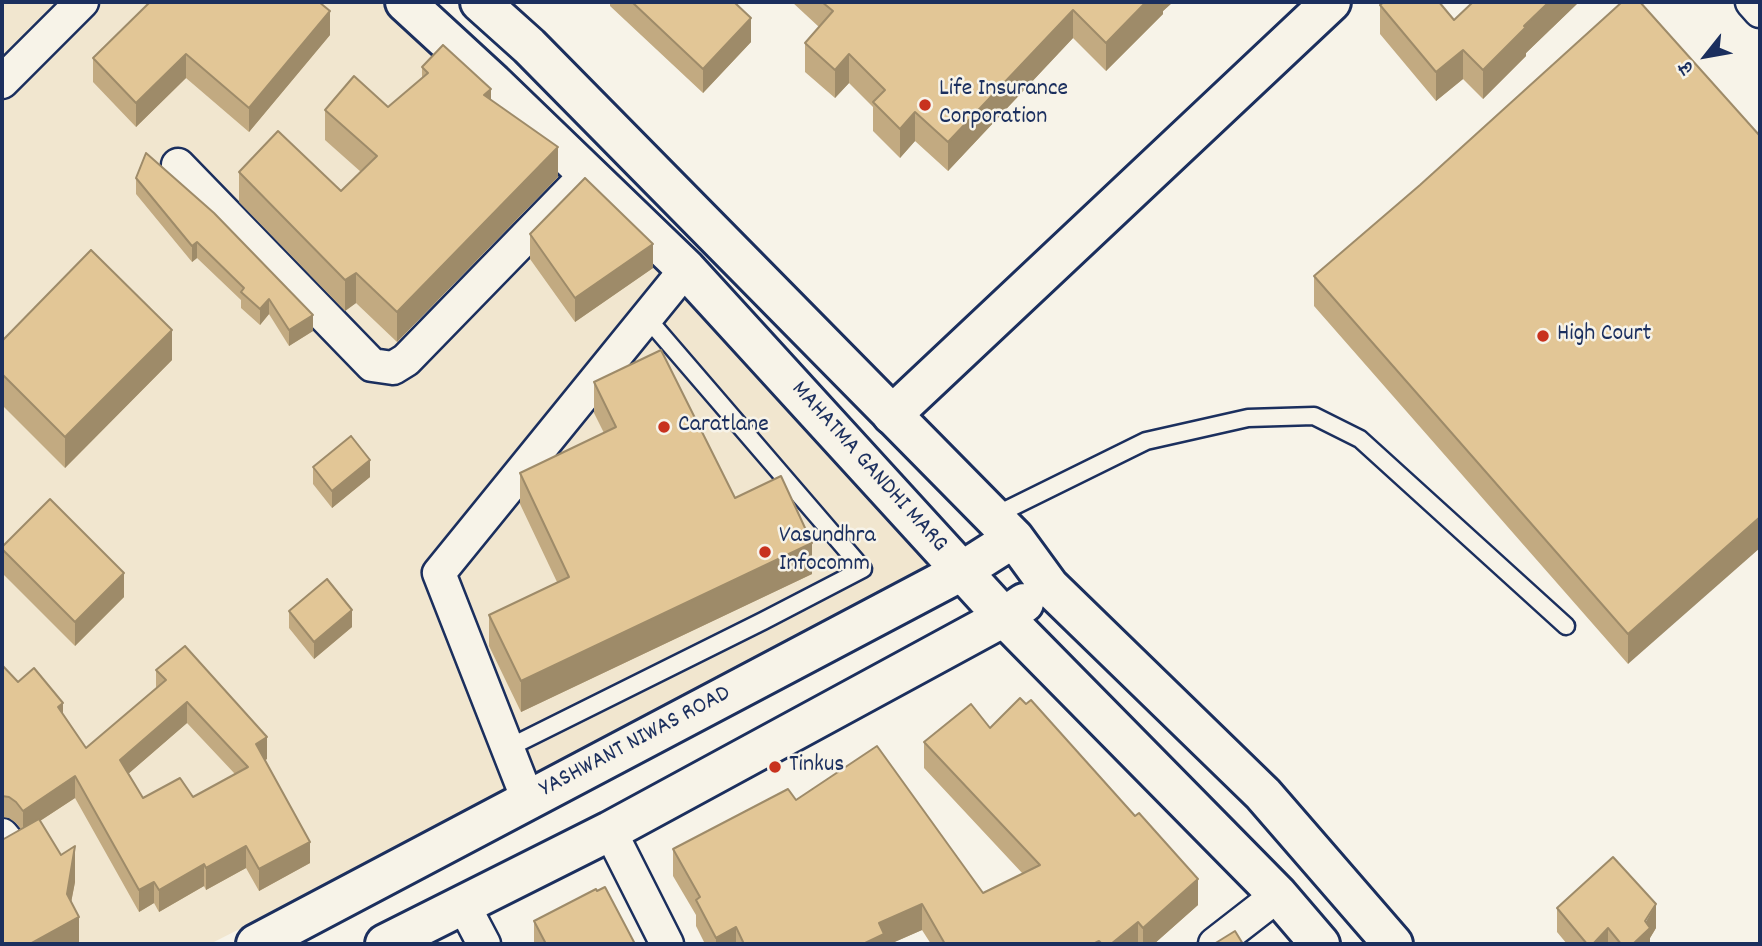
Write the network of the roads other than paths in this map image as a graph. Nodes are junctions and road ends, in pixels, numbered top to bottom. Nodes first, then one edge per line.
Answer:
1 (82, 2) edge
2 (405, 2) edge
3 (480, 2) edge
4 (1752, 2) edge
5 (1324, 4) edge
6 (1760, 11) edge
7 (2, 82) edge
8 (178, 164) dead end
9 (587, 173) junction
10 (687, 270) junction
11 (647, 317) junction
12 (892, 415) junction
13 (1003, 528) junction
14 (962, 571) junction
15 (1049, 586) junction
16 (1004, 617) junction
17 (1566, 626) dead end
18 (508, 748) junction
19 (528, 800) junction
20 (610, 831) junction
21 (2, 835) edge
22 (2, 853) edge
23 (1278, 895) junction
24 (464, 906) junction
25 (256, 944) edge
26 (385, 944) edge
27 (484, 944) edge
28 (667, 944) edge
29 (1215, 944) edge
30 (1321, 944) edge
31 (1392, 944) edge

1 - 7 street
2 - 9 main road, MAHATMA GANDHI MARG
3 - 12 main road, MAHATMA GANDHI MARG
4 - 6 street
5 - 12 main road
8 - 9 street
9 - 10 main road, MAHATMA GANDHI MARG
10 - 11 street
10 - 14 main road, MAHATMA GANDHI MARG
11 - 18 street
11 - 18 lane
12 - 13 main road, MAHATMA GANDHI MARG
13 - 14 main road, YASHWANT NIWAS ROAD
13 - 15 main road, MAHATMA GANDHI MARG
13 - 17 lane
14 - 16 main road, MAHATMA GANDHI MARG
14 - 19 main road, YASHWANT NIWAS ROAD
15 - 16 main road
15 - 31 main road, MAHATMA GANDHI MARG
16 - 20 main road
16 - 23 main road, MAHATMA GANDHI MARG
18 - 19 street
19 - 25 main road, YASHWANT NIWAS ROAD
20 - 24 main road
20 - 28 street
21 - 22 street
23 - 29 street
23 - 30 main road, MAHATMA GANDHI MARG
24 - 26 main road
24 - 27 street

